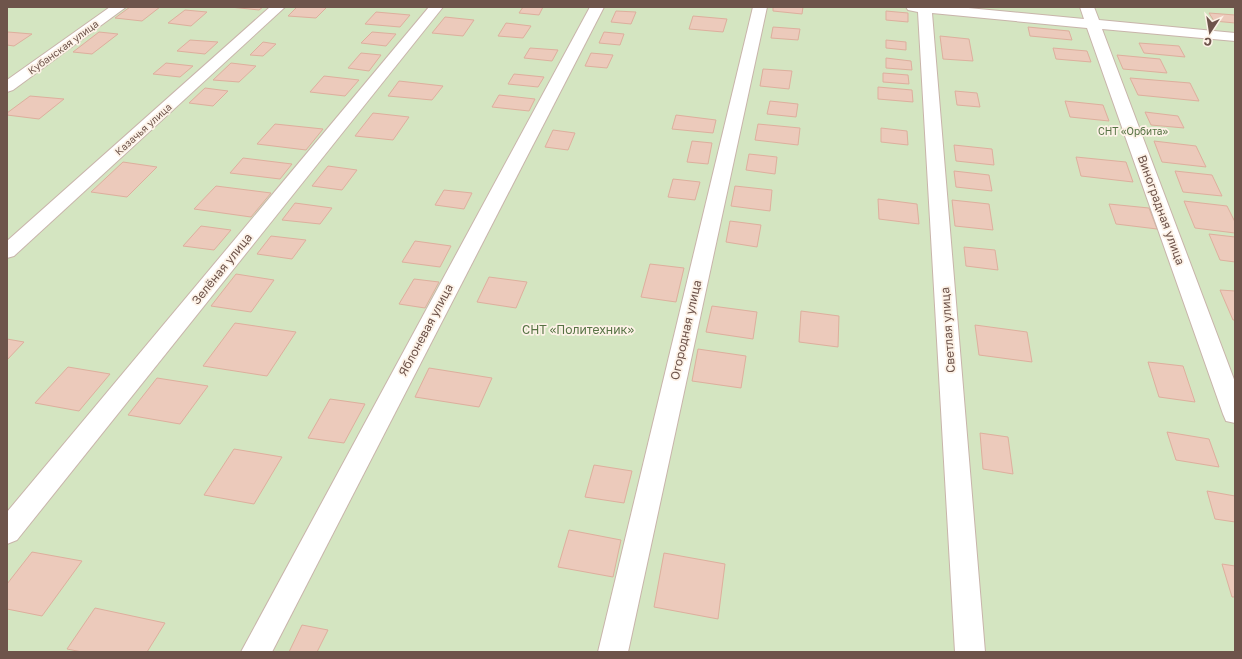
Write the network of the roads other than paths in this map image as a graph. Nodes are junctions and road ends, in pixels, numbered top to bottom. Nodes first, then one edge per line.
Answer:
1 (119, 7) edge
2 (278, 7) edge
3 (436, 7) edge
4 (597, 7) edge
5 (760, 7) edge
6 (921, 7) edge
7 (1088, 7) edge
8 (1094, 25) junction
9 (1235, 37) edge
10 (7, 87) edge
11 (7, 252) edge
12 (1235, 414) edge
13 (7, 532) edge
14 (256, 652) edge
15 (613, 652) edge
16 (970, 652) edge

1 - 10 street, Кубанская улица
2 - 11 street, Казачья улица
3 - 13 street, Зелёная улица
4 - 14 street, Яблоневая улица
5 - 15 street, Огородная улица
6 - 8 street
6 - 16 street, Светлая улица
7 - 8 street, Виноградная улица
8 - 9 street
8 - 12 street, Виноградная улица

